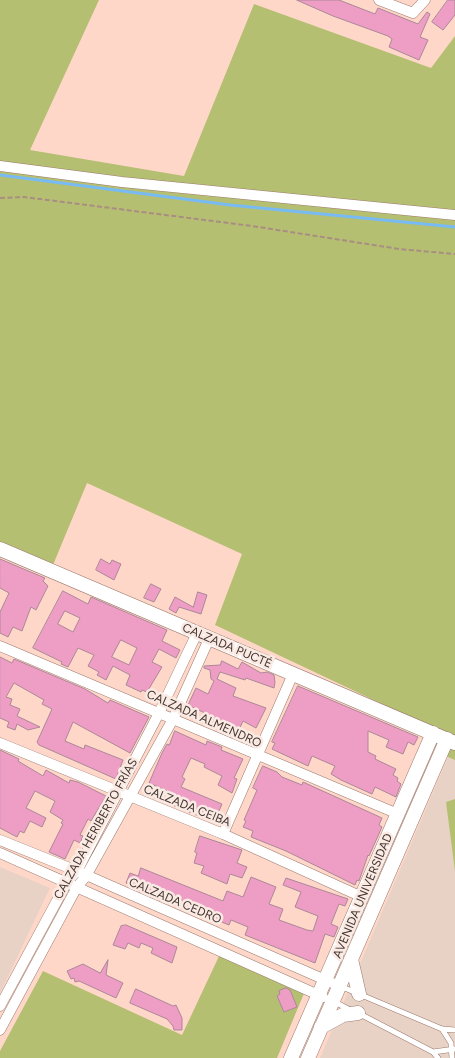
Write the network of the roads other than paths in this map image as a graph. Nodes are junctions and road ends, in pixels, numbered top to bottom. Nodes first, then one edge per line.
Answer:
1 (379, 0) edge
2 (425, 0) edge
3 (0, 166) edge
4 (455, 215) edge
5 (0, 549) edge
6 (203, 636) junction
7 (0, 646) edge
8 (293, 674) junction
9 (159, 713) junction
10 (173, 719) junction
11 (433, 733) junction
12 (451, 741) edge
13 (0, 743) edge
14 (258, 756) junction
15 (117, 791) junction
16 (129, 796) junction
17 (398, 814) junction
18 (223, 834) junction
19 (0, 840) edge
20 (0, 853) edge
21 (81, 873) junction
22 (67, 882) junction
23 (77, 887) junction
24 (362, 897) junction
25 (351, 957) junction
26 (333, 983) junction
27 (359, 994) junction
28 (318, 995) junction
29 (333, 1001) junction
30 (0, 1006) edge
31 (358, 1013) junction
32 (320, 1028) junction
33 (442, 1029) junction
34 (0, 1030) edge
35 (455, 1030) edge
36 (454, 1050) edge
37 (433, 1052) junction
38 (291, 1058) edge
39 (308, 1058) edge
40 (438, 1058) edge
41 (452, 1058) edge

1 - 2 street
3 - 4 street
5 - 6 street, CALZADA PUCTÉ
6 - 8 street, CALZADA PUCTÉ
6 - 9 street, CALZADA HERIBERTO FRÍAS
6 - 10 street, CALZADA HERIBERTO FRÍAS
7 - 9 street, CALZADA ALMENDRO
8 - 11 street, CALZADA PUCTÉ
8 - 14 street
9 - 10 street, CALZADA ALMENDRO
9 - 15 street, CALZADA HERIBERTO FRÍAS
10 - 14 street, CALZADA ALMENDRO
10 - 16 street, CALZADA HERIBERTO FRÍAS
11 - 12 street, CALZADA PUCTÉ
11 - 17 street, AVENIDA UNIVERSIDAD
12 - 25 street, AVENIDA UNIVERSIDAD
13 - 15 street, CALZADA CEIBA
14 - 17 street, CALZADA ALMENDRO
14 - 18 street
15 - 16 street, CALZADA CEIBA
15 - 21 street, CALZADA HERIBERTO FRÍAS
16 - 18 street, CALZADA CEIBA
16 - 21 street, CALZADA HERIBERTO FRÍAS
17 - 24 street, AVENIDA UNIVERSIDAD
18 - 24 street, CALZADA CEIBA
19 - 21 street, CALZADA CEDRO
20 - 22 street
21 - 22 street, CALZADA HERIBERTO FRÍAS
21 - 23 street, CALZADA HERIBERTO FRÍAS
21 - 26 street, CALZADA CEDRO
22 - 23 street
22 - 30 street, CALZADA HERIBERTO FRÍAS
23 - 28 street
23 - 34 street, CALZADA HERIBERTO FRÍAS
24 - 26 street, AVENIDA UNIVERSIDAD
25 - 26 street, AVENIDA UNIVERSIDAD
25 - 27 street
26 - 27 lane
26 - 28 street, AVENIDA UNIVERSIDAD
26 - 29 street, AVENIDA UNIVERSIDAD
27 - 33 lane
28 - 29 street
28 - 38 street, AVENIDA UNIVERSIDAD
29 - 31 lane
29 - 32 street, AVENIDA UNIVERSIDAD
31 - 32 street
31 - 37 lane
32 - 39 street, AVENIDA UNIVERSIDAD
33 - 35 lane
33 - 36 lane
36 - 37 lane
36 - 41 lane
37 - 40 lane

